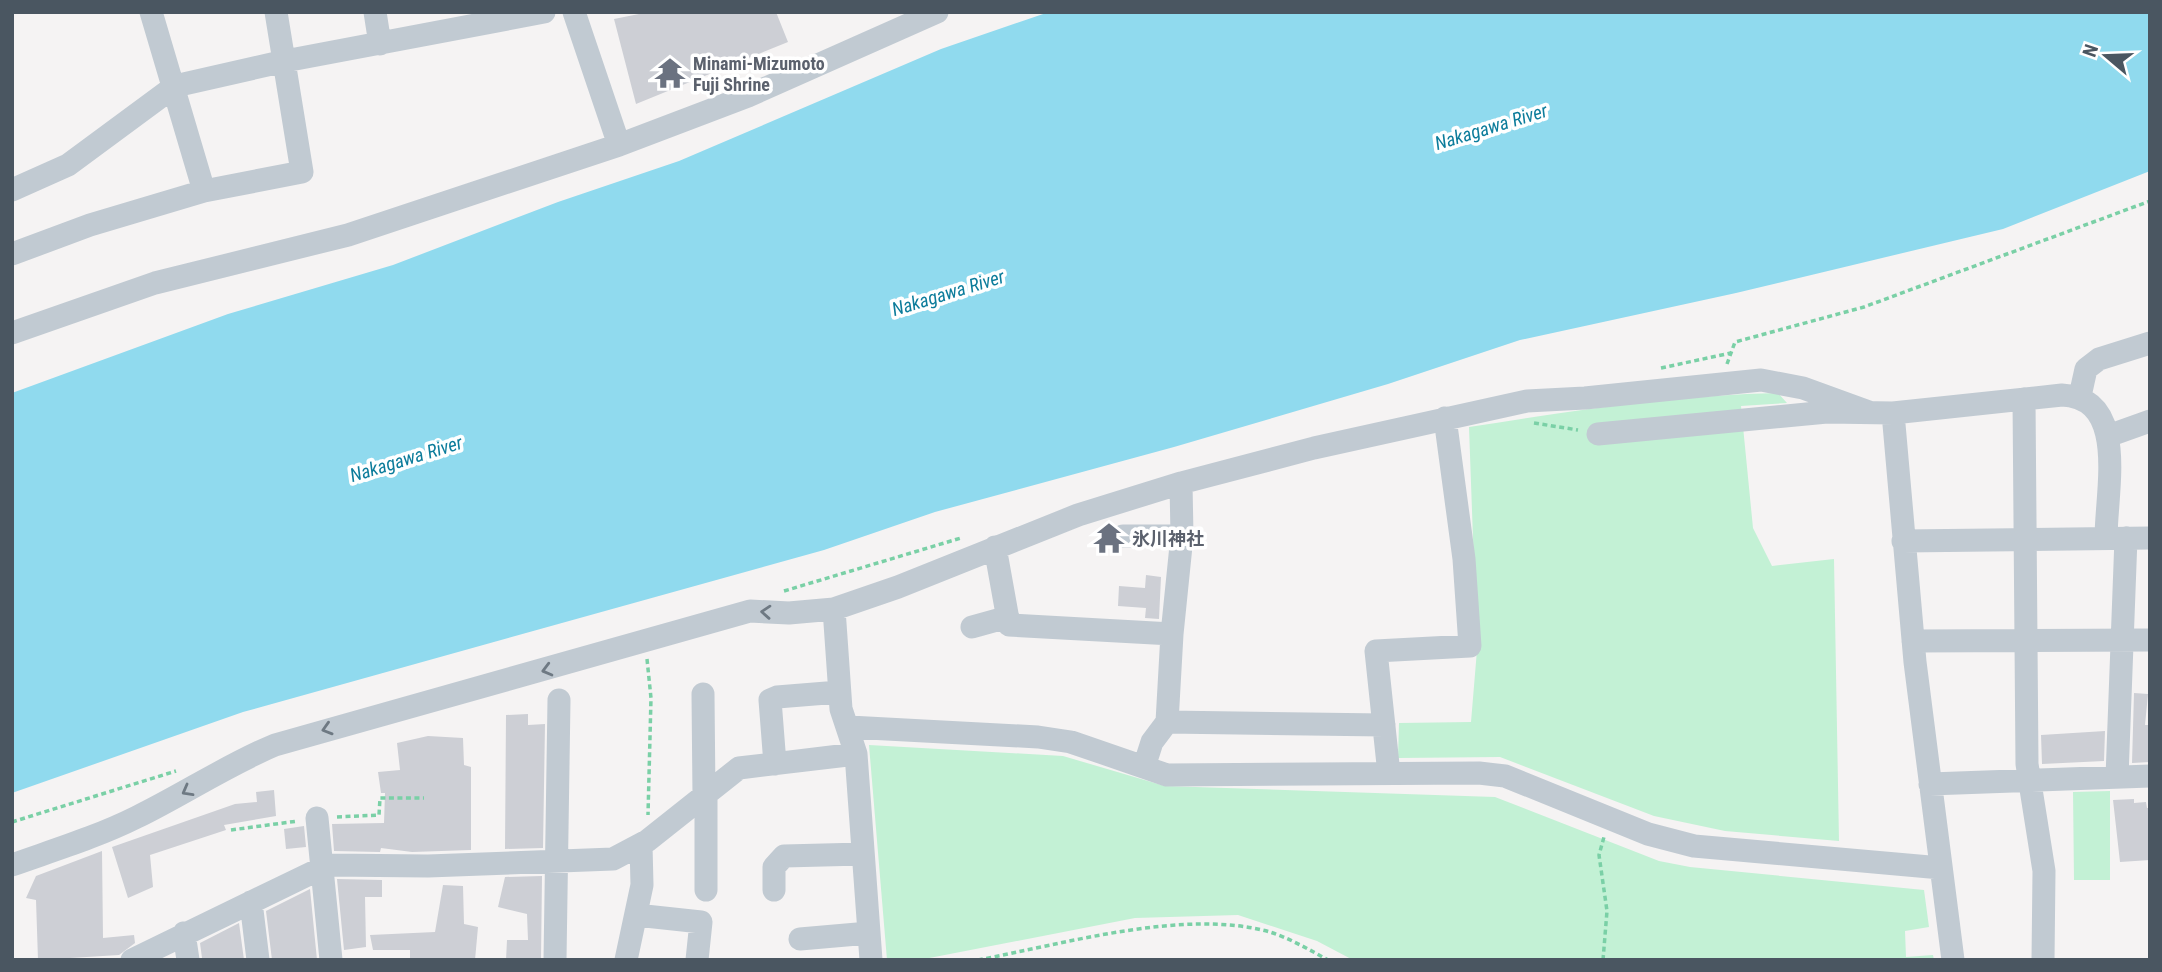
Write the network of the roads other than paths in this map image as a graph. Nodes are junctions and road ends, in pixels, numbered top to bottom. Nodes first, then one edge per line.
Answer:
1 (151, 12) edge
2 (276, 12) edge
3 (375, 12) edge
4 (544, 12) edge
5 (574, 12) edge
6 (937, 12) edge
7 (380, 44) junction
8 (285, 61) junction
9 (175, 86) junction
10 (619, 145) junction
11 (12, 190) edge
12 (204, 191) junction
13 (12, 254) edge
14 (12, 332) edge
15 (2150, 343) edge
16 (2080, 396) junction
17 (2024, 399) junction
18 (1869, 412) junction
19 (1893, 413) junction
20 (1445, 418) junction
21 (2150, 421) edge
22 (1598, 433) road end
23 (2108, 436) junction
24 (1181, 483) junction
25 (1123, 536) dead end
26 (1182, 536) junction
27 (2150, 537) edge
28 (2116, 538) junction
29 (2023, 540) junction
30 (1903, 541) junction
31 (995, 547) junction
32 (834, 609) junction
33 (1008, 617) junction
34 (972, 627) dead end
35 (1172, 634) junction
36 (2121, 640) junction
37 (2150, 640) edge
38 (1913, 641) junction
39 (2024, 641) junction
40 (839, 692) junction
41 (703, 694) dead end
42 (559, 700) dead end
43 (1167, 722) junction
44 (1384, 726) junction
45 (849, 727) junction
46 (856, 754) junction
47 (775, 764) junction
48 (1144, 767) junction
49 (1388, 774) junction
50 (2150, 776) edge
51 (2117, 778) junction
52 (2029, 781) junction
53 (1930, 784) junction
54 (705, 795) junction
55 (317, 818) dead end
56 (644, 843) junction
57 (863, 854) junction
58 (558, 861) junction
59 (12, 864) edge
60 (1941, 868) junction
61 (321, 869) junction
62 (706, 890) dead end
63 (774, 890) dead end
64 (250, 902) junction
65 (636, 915) junction
66 (184, 933) junction
67 (869, 933) junction
68 (800, 939) dead end
69 (132, 960) edge
70 (188, 960) edge
71 (258, 960) edge
72 (331, 960) edge
73 (555, 960) edge
74 (626, 960) edge
75 (697, 960) edge
76 (871, 960) edge
77 (1953, 960) edge
78 (2043, 960) edge

1 - 9 street
2 - 8 street
3 - 7 street
4 - 7 street
5 - 10 street
6 - 10 street
7 - 8 street
8 - 9 street
8 - 12 street
9 - 11 street
9 - 12 street
10 - 14 street
12 - 13 street
15 - 16 street
16 - 17 street
16 - 23 street
17 - 19 street
17 - 29 street
18 - 19 street
18 - 20 street
18 - 22 street
19 - 30 street
20 - 24 street
20 - 44 street
21 - 23 street
23 - 28 street
24 - 26 street
24 - 31 street
25 - 26 street
26 - 35 street
27 - 28 street
28 - 29 street
28 - 36 street
29 - 30 street
29 - 39 street
30 - 38 street
31 - 32 street
31 - 33 street
32 - 40 street
32 -> 59 street
33 - 34 street
33 - 35 street
35 - 43 street
36 - 37 street
36 - 39 street
36 - 51 street
38 - 39 street
38 - 53 street
39 - 52 street
40 - 45 street
40 - 47 street
41 - 54 street
42 - 58 street
43 - 44 street
43 - 48 street
44 - 49 street
45 - 46 street
45 - 48 street
46 - 47 street
46 - 57 street
47 - 54 street
48 - 49 street
49 - 60 street
50 - 51 street
51 - 52 street
52 - 53 street
52 - 78 street
53 - 60 street
54 - 56 street
54 - 62 street
55 - 61 street
56 - 58 street
56 - 65 street
57 - 63 street
57 - 67 street
58 - 61 street
58 - 73 street
60 - 77 street
61 - 64 street
61 - 72 street
64 - 66 street
64 - 71 street
65 - 74 street
65 - 75 street
66 - 69 street
66 - 70 street
67 - 68 street
67 - 76 street

